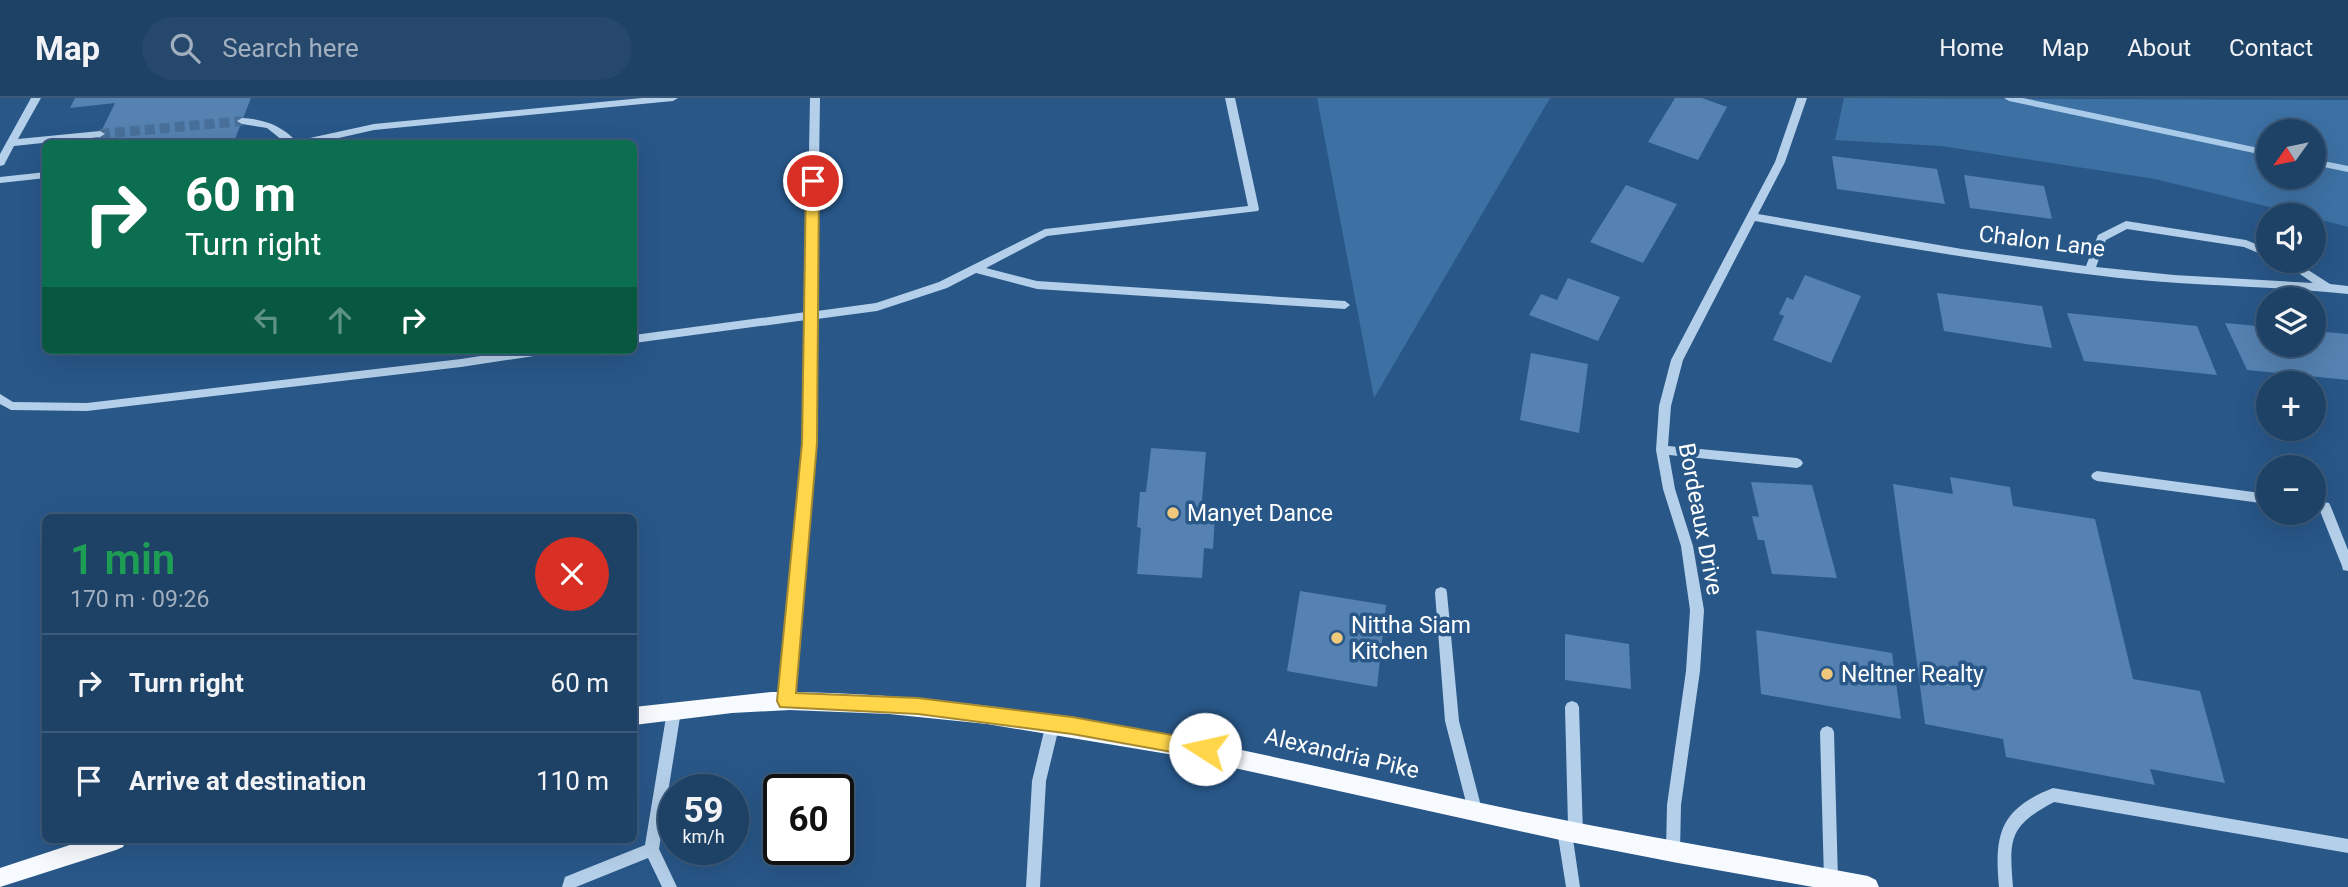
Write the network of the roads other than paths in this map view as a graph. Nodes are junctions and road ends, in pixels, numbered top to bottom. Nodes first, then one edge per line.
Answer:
1 (36, 98) edge
2 (673, 98) edge
3 (815, 98) edge
4 (1230, 98) edge
5 (1802, 98) edge
6 (242, 121) tunnel mouth
7 (100, 134) tunnel mouth
8 (291, 140) edge
9 (313, 140) edge
10 (11, 143) junction
11 (0, 163) edge
12 (42, 175) edge
13 (0, 180) edge
14 (1752, 217) junction
15 (2256, 248) edge
16 (976, 269) junction
17 (2090, 269) junction
18 (2305, 273) edge
19 (2328, 288) junction
20 (2348, 290) edge
21 (1345, 305) dead end
22 (810, 318) junction
23 (637, 339) edge
24 (521, 354) edge
25 (0, 398) edge
26 (1662, 450) junction
27 (1797, 463) dead end
28 (2096, 476) dead end
29 (2256, 497) edge
30 (2326, 510) edge
31 (2348, 566) edge
32 (1441, 593) dead end
33 (786, 701) junction
34 (1572, 707) dead end
35 (674, 711) junction
36 (637, 716) edge
37 (1053, 723) junction
38 (1827, 732) dead end
39 (1475, 810) junction
40 (1570, 832) junction
41 (107, 843) edge
42 (2348, 846) edge
43 (652, 849) junction
44 (1673, 851) junction
45 (0, 878) edge
46 (1823, 881) edge
47 (569, 887) edge
48 (670, 887) edge
49 (1033, 887) edge
50 (1573, 887) edge
51 (1868, 887) edge
52 (2006, 887) edge

1 - 10 street
2 - 9 lane
3 - 22 street
4 - 16 street
5 - 14 street, Bordeaux Drive
6 - 8 street
7 - 10 street
10 - 11 street
12 - 13 street
14 - 17 street, Chalon Lane
14 - 26 street, Bordeaux Drive
15 - 17 street
16 - 21 street
16 - 22 street
17 - 19 street, Chalon Lane
18 - 19 street
19 - 20 street, Chalon Lane
22 - 23 street
22 - 33 street
24 - 25 street
26 - 27 lane
26 - 44 street, Bordeaux Drive
28 - 29 street
30 - 31 street
32 - 39 street
33 - 35 main road, Alexandria Pike
33 - 37 main road, Alexandria Pike
34 - 40 street
35 - 36 main road, Alexandria Pike
35 - 43 lane
37 - 39 main road, Alexandria Pike
37 - 49 street
38 - 46 street
39 - 40 main road, Alexandria Pike
40 - 44 main road, Alexandria Pike
40 - 50 street
41 - 45 main road
42 - 52 street
43 - 47 street
43 - 48 lane
44 - 46 main road, Alexandria Pike
46 - 51 main road, Alexandria Pike

